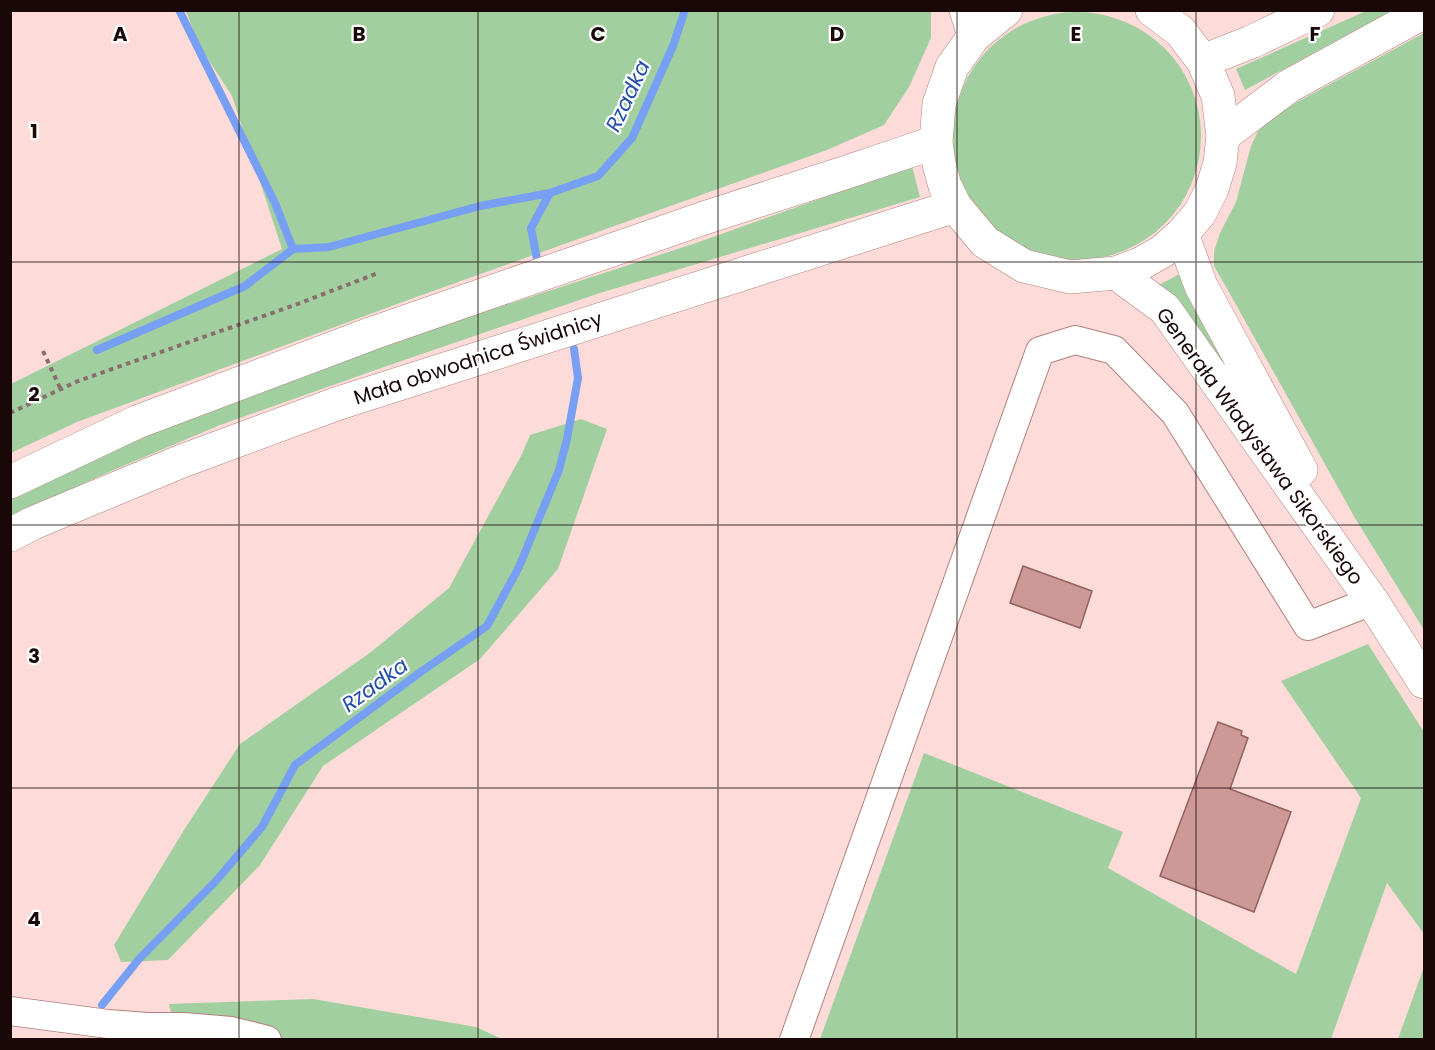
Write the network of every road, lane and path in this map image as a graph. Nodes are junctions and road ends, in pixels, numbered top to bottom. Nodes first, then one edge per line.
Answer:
1 (1006, 10) edge
2 (1152, 10) edge
3 (1318, 10) edge
4 (1425, 12) edge
5 (970, 23) edge
6 (1203, 61) junction
7 (1223, 136) junction
8 (936, 142) junction
9 (955, 206) junction
10 (1182, 234) junction
11 (378, 273) dead end
12 (1116, 273) junction
13 (43, 351) dead end
14 (61, 390) junction
15 (10, 413) edge
16 (10, 482) edge
17 (10, 535) edge
18 (1372, 601) junction
19 (1425, 682) edge
20 (10, 1011) edge
21 (267, 1040) edge
22 (794, 1040) edge

1 - 5 main road
2 - 6 main road
3 - 6 main road
4 - 7 main road
5 - 8 main road
6 - 7 main road
7 - 10 main road
8 - 9 main road
8 - 16 main road
9 - 12 main road
9 - 17 main road, Mała obwodnica Świdnicy
10 - 12 main road
10 - 18 main road, Generała Władysława Sikorskiego
11 - 14 path
12 - 18 main road, Generała Władysława Sikorskiego
13 - 14 path
14 - 15 path
18 - 19 main road, Generała Władysława Sikorskiego
18 - 22 street
20 - 21 street

